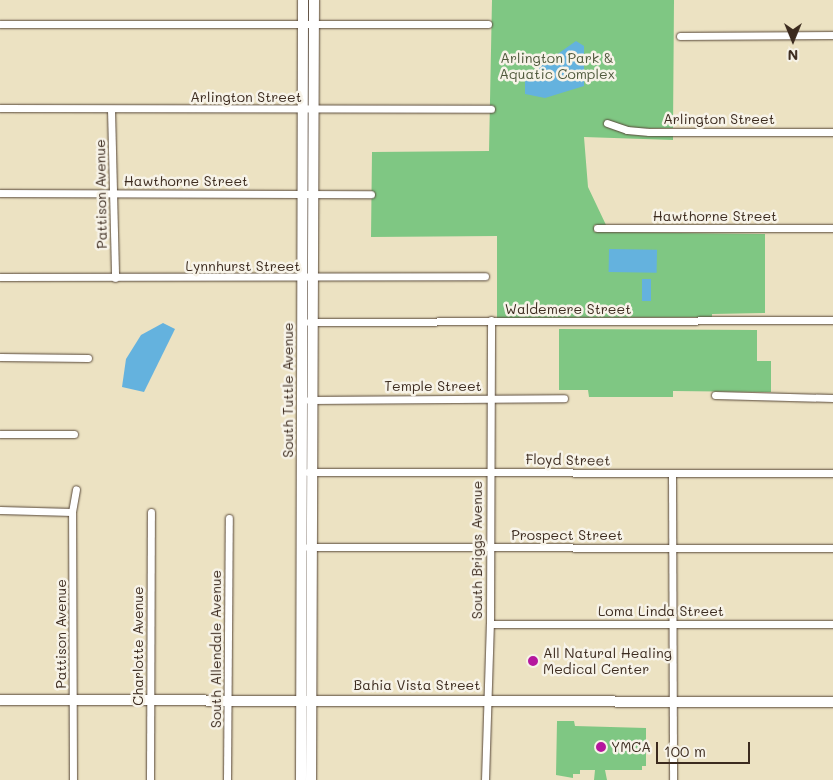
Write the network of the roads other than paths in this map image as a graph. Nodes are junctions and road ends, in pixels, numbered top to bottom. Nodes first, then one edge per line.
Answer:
1 (303, 0) edge
2 (314, 0) edge
3 (0, 24) edge
4 (488, 24) dead end
5 (308, 25) junction
6 (833, 35) edge
7 (680, 36) dead end
8 (0, 108) edge
9 (112, 109) junction
10 (309, 109) junction
11 (491, 109) dead end
12 (607, 123) dead end
13 (833, 132) edge
14 (0, 193) edge
15 (113, 193) junction
16 (308, 194) junction
17 (371, 194) dead end
18 (597, 228) dead end
19 (833, 228) edge
20 (485, 276) dead end
21 (0, 277) edge
22 (115, 278) junction
23 (307, 278) junction
24 (491, 320) junction
25 (833, 320) edge
26 (308, 322) junction
27 (0, 357) edge
28 (88, 358) dead end
29 (715, 396) dead end
30 (564, 398) dead end
31 (833, 398) edge
32 (490, 399) junction
33 (307, 400) junction
34 (0, 434) edge
35 (74, 434) dead end
36 (490, 471) junction
37 (307, 472) junction
38 (833, 473) edge
39 (672, 474) junction
40 (76, 490) dead end
41 (0, 510) edge
42 (72, 512) junction
43 (151, 512) dead end
44 (229, 518) dead end
45 (306, 547) junction
46 (490, 548) junction
47 (672, 548) junction
48 (833, 548) edge
49 (672, 623) junction
50 (490, 624) junction
51 (833, 624) edge
52 (73, 699) junction
53 (151, 699) junction
54 (228, 699) junction
55 (305, 699) junction
56 (0, 700) edge
57 (488, 700) junction
58 (673, 701) junction
59 (833, 702) edge
60 (73, 780) edge
61 (150, 780) edge
62 (227, 780) edge
63 (301, 780) edge
64 (311, 780) edge
65 (485, 780) edge
66 (673, 780) edge

1 - 5 main road, South Tuttle Avenue
2 - 5 main road, South Tuttle Avenue
3 - 5 street
4 - 5 street
5 - 10 main road, South Tuttle Avenue
6 - 7 street
8 - 9 street, Arlington Street
9 - 10 street, Arlington Street
9 - 15 street, Pattison Avenue
10 - 11 street, Arlington Street
10 - 16 main road, South Tuttle Avenue
12 - 13 street, Arlington Street
14 - 15 street, Hawthorne Street
15 - 16 street, Hawthorne Street
15 - 22 street, Pattison Avenue
16 - 17 street, Hawthorne Street
16 - 23 main road, South Tuttle Avenue
18 - 19 street, Hawthorne Street
20 - 23 street, Lynnhurst Street
21 - 22 street, Lynnhurst Street
22 - 23 street, Lynnhurst Street
23 - 26 main road, South Tuttle Avenue
24 - 25 street, Waldemere Street
24 - 26 street, Waldemere Street
24 - 32 street, South Briggs Avenue
26 - 33 main road, South Tuttle Avenue
27 - 28 street
29 - 31 street
30 - 32 street, Temple Street
32 - 33 street, Temple Street
32 - 36 street, South Briggs Avenue
33 - 37 main road, South Tuttle Avenue
34 - 35 street
36 - 37 street, Floyd Street
36 - 39 street, Floyd Street
36 - 46 street, South Briggs Avenue
37 - 45 main road, South Tuttle Avenue
38 - 39 street, Floyd Street
39 - 47 street
40 - 42 street, Pattison Avenue
41 - 42 street
42 - 52 street, Pattison Avenue
43 - 53 street, Charlotte Avenue
44 - 54 street, South Allendale Avenue
45 - 46 street, Prospect Street
45 - 55 main road, South Tuttle Avenue
46 - 47 street, Prospect Street
46 - 50 street, South Briggs Avenue
47 - 48 street, Prospect Street
47 - 49 street
49 - 50 street, Loma Linda Street
49 - 51 street, Loma Linda Street
49 - 58 street
50 - 57 street, South Briggs Avenue
52 - 53 main road, Bahia Vista Street
52 - 56 main road, Bahia Vista Street
52 - 60 street, Pattison Avenue
53 - 54 main road, Bahia Vista Street
53 - 61 street, Charlotte Avenue
54 - 55 main road, Bahia Vista Street
54 - 62 street, South Allendale Avenue
55 - 57 main road, Bahia Vista Street
55 - 63 main road, South Tuttle Avenue
55 - 64 main road, South Tuttle Avenue
57 - 58 main road, Bahia Vista Street
57 - 65 street, South Briggs Avenue
58 - 59 main road, Bahia Vista Street
58 - 66 street

